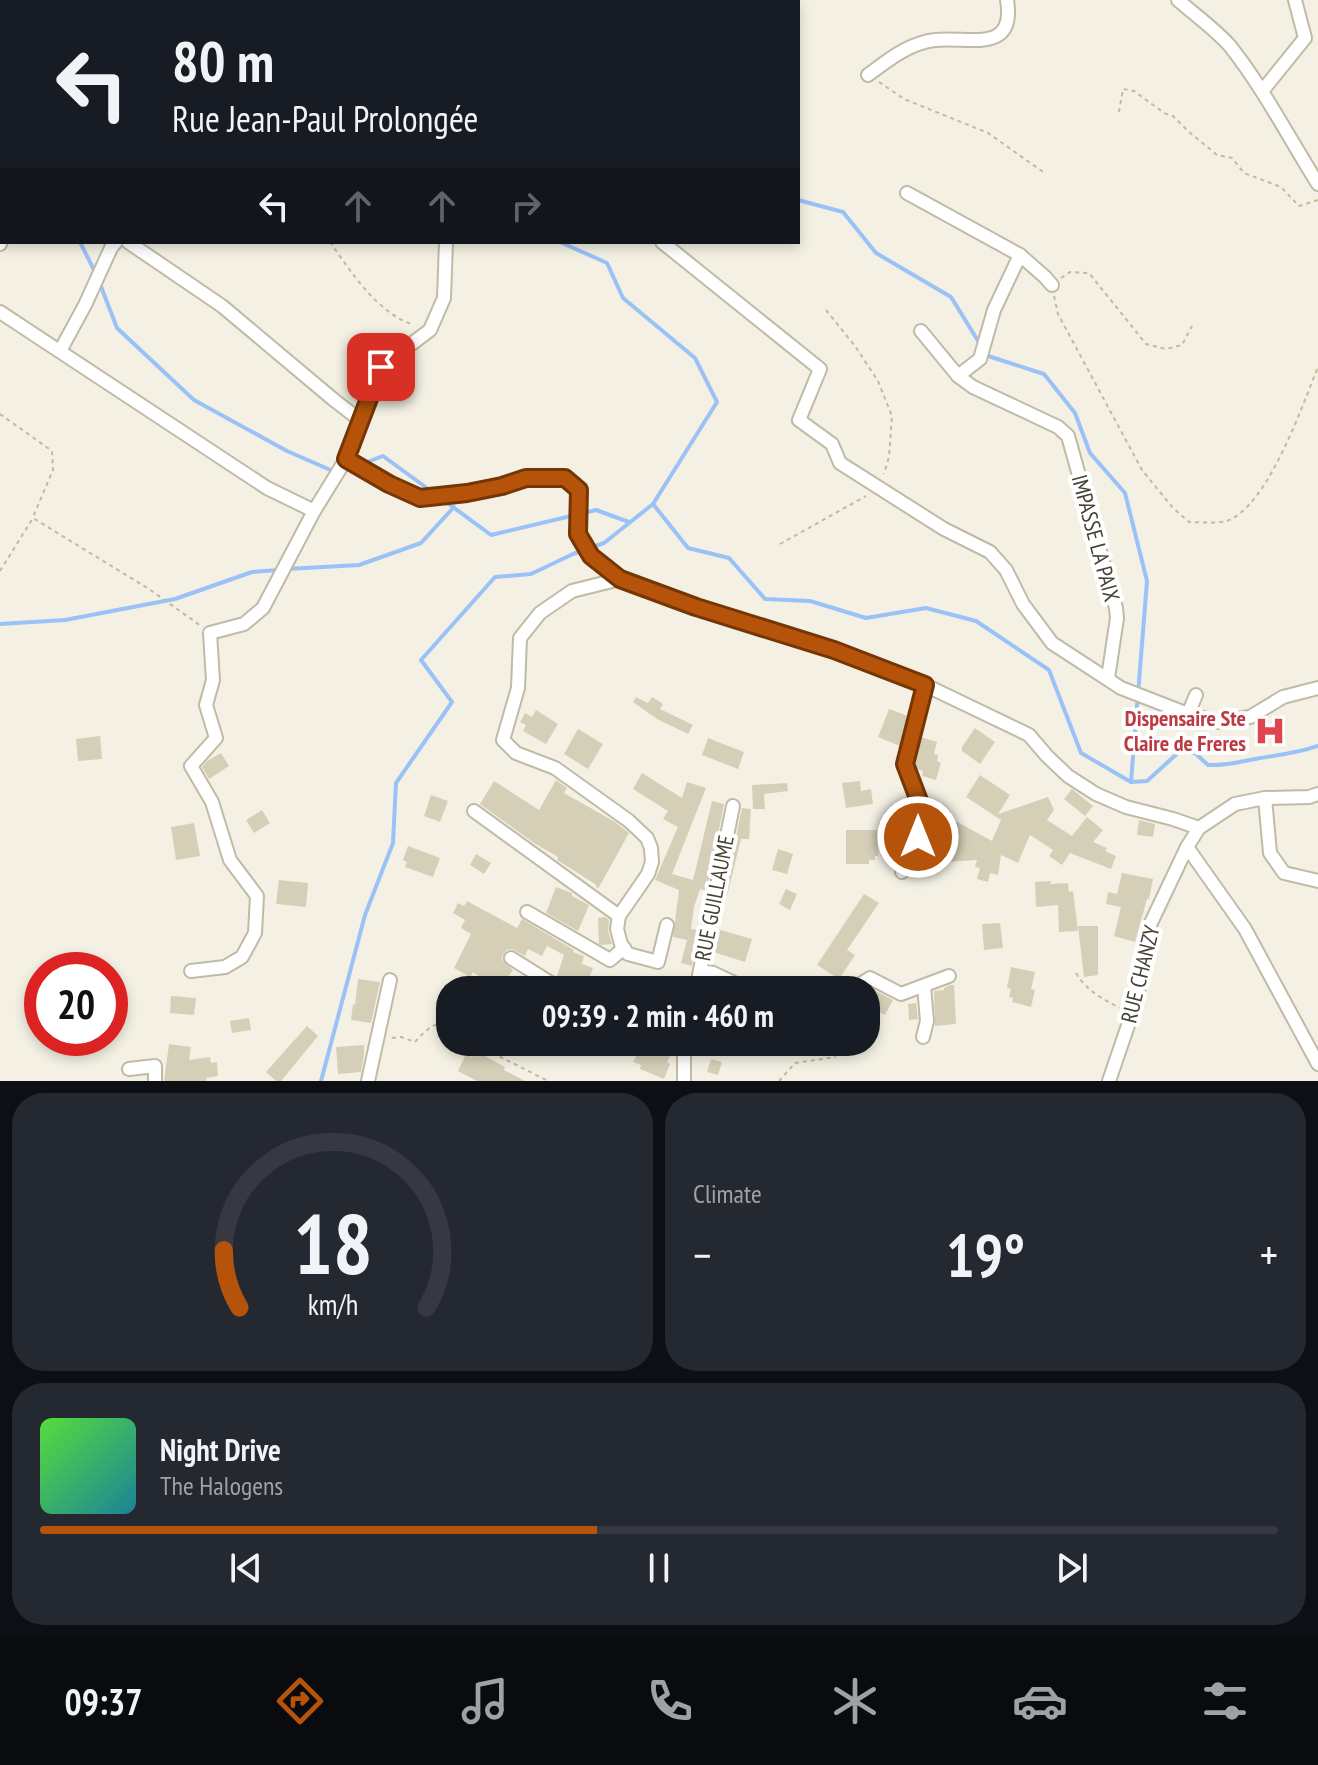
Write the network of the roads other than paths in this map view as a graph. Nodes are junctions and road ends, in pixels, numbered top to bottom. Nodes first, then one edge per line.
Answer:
1 (1007, 0) edge
2 (1178, 0) edge
3 (1295, 0) edge
4 (868, 75) road end
5 (1263, 90) junction
6 (1318, 184) edge
7 (907, 193) dead end
8 (114, 244) edge
9 (131, 244) edge
10 (446, 244) edge
11 (664, 244) edge
12 (1020, 255) junction
13 (1052, 285) road end
14 (0, 312) edge
15 (921, 331) dead end
16 (60, 351) junction
17 (958, 376) junction
18 (360, 420) junction
19 (346, 459) junction
20 (314, 511) junction
21 (620, 579) junction
22 (1108, 678) junction
23 (925, 685) junction
24 (1318, 688) edge
25 (1196, 695) dead end
26 (1188, 714) junction
27 (1318, 794) edge
28 (1265, 798) junction
29 (733, 806) dead end
30 (474, 811) dead end
31 (1199, 828) junction
32 (1187, 847) junction
33 (902, 872) dead end
34 (1318, 881) edge
35 (527, 912) dead end
36 (619, 916) junction
37 (667, 925) dead end
38 (624, 948) junction
39 (511, 958) dead end
40 (191, 971) dead end
41 (700, 971) junction
42 (540, 976) edge
43 (699, 976) edge
44 (719, 976) edge
45 (949, 976) dead end
46 (390, 980) dead end
47 (880, 983) edge
48 (924, 986) junction
49 (923, 1037) dead end
50 (684, 1056) edge
51 (1318, 1064) edge
52 (129, 1069) dead end
53 (155, 1081) edge
54 (368, 1081) edge
55 (684, 1081) edge
56 (1109, 1081) edge

1 - 4 street
2 - 5 street
3 - 5 street
5 - 6 street
7 - 12 street
8 - 16 street
9 - 18 street
10 - 18 street
11 - 22 street
12 - 13 street
12 - 17 street
14 - 16 street
15 - 17 street
16 - 20 street
17 - 22 street, IMPASSE LA PAIX
18 - 19 street
19 - 20 street
19 - 21 street
20 - 40 street
21 - 23 street
21 - 36 street
22 - 26 street
23 - 31 street
23 - 33 street
24 - 26 street
25 - 26 street
27 - 28 street
28 - 31 street
28 - 34 street
29 - 41 street, RUE GUILLAUME
30 - 36 street
31 - 32 street, RUE CHANZY
32 - 51 street
32 - 56 street, RUE CHANZY
35 - 38 street
36 - 38 street
37 - 38 street
39 - 42 street
41 - 43 street, RUE GUILLAUME
41 - 44 street
45 - 48 street
46 - 54 street
47 - 48 street
48 - 49 street
50 - 55 street
52 - 53 street

